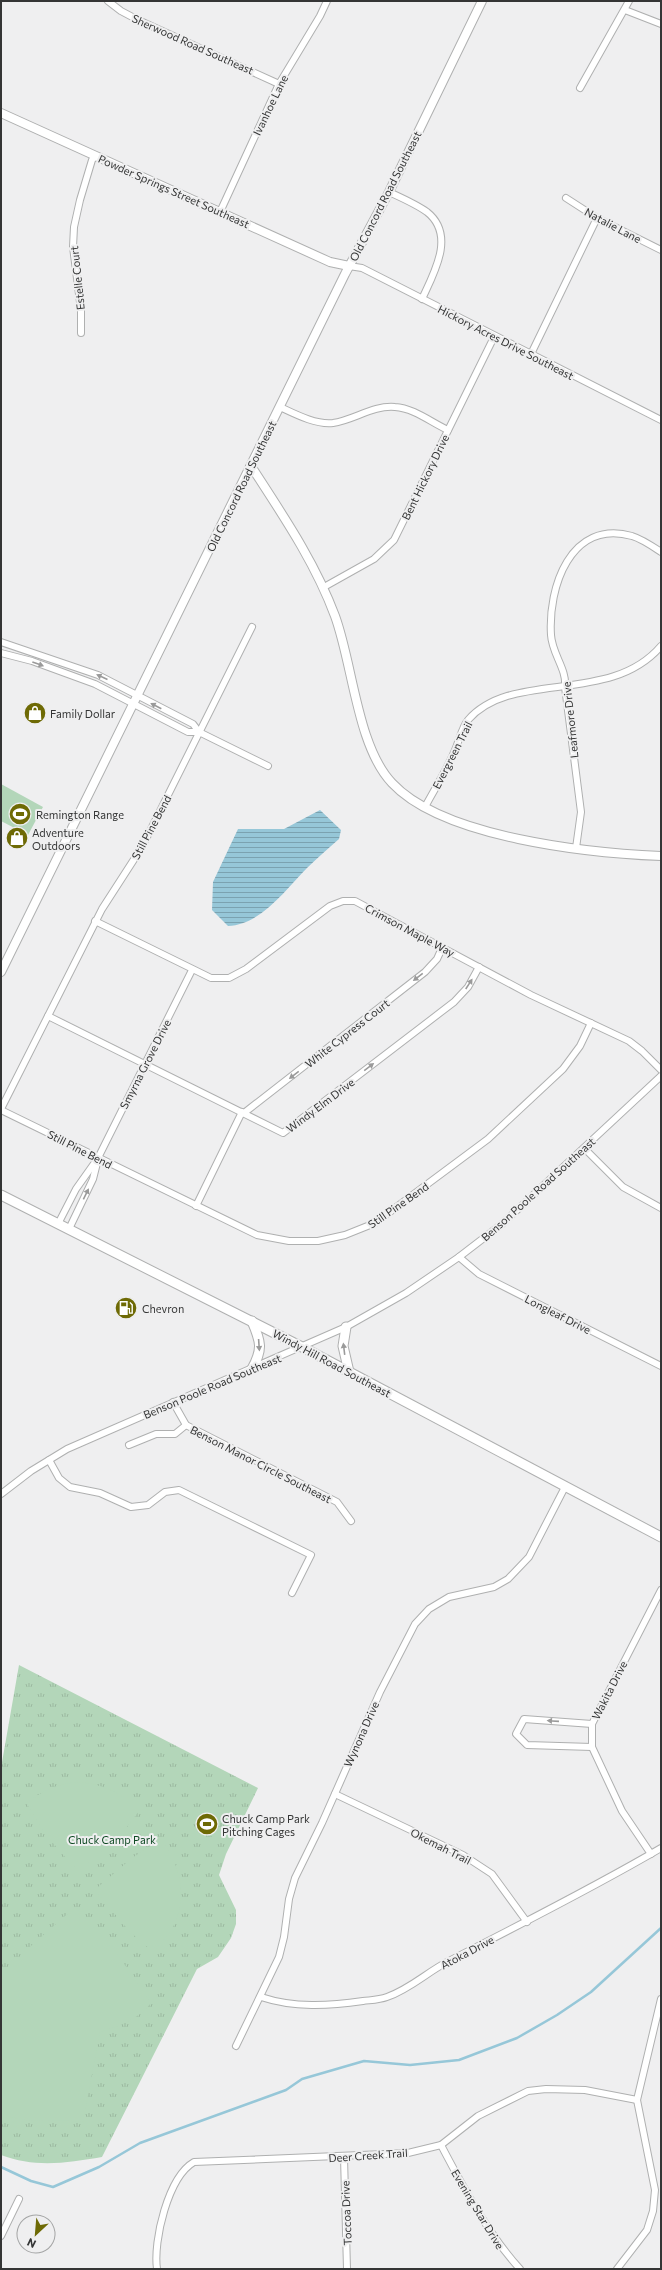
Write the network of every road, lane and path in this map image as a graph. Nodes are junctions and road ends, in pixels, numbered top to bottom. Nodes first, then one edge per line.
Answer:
1 (108, 1) edge
2 (326, 1) edge
3 (482, 1) edge
4 (629, 1) edge
5 (625, 10) junction
6 (661, 24) edge
7 (279, 84) junction
8 (580, 88) dead end
9 (1, 112) edge
10 (96, 156) junction
11 (389, 192) junction
12 (566, 198) dead end
13 (220, 212) junction
14 (596, 218) junction
15 (661, 250) edge
16 (349, 266) junction
17 (422, 299) junction
18 (81, 333) dead end
19 (494, 337) junction
20 (531, 354) junction
21 (280, 407) junction
22 (661, 420) edge
23 (448, 430) junction
24 (251, 466) junction
25 (661, 552) edge
26 (324, 587) junction
27 (252, 627) dead end
28 (1, 642) edge
29 (661, 646) edge
30 (1, 653) edge
31 (565, 687) junction
32 (137, 695) junction
33 (133, 704) junction
34 (171, 713) junction
35 (167, 722) junction
36 (199, 732) junction
37 (268, 766) dead end
38 (425, 807) junction
39 (576, 848) junction
40 (661, 856) edge
41 (95, 921) junction
42 (442, 948) junction
43 (479, 967) junction
44 (192, 970) junction
45 (1, 972) edge
46 (48, 1016) junction
47 (591, 1024) junction
48 (145, 1064) junction
49 (661, 1070) edge
50 (661, 1076) edge
51 (1, 1109) edge
52 (243, 1113) junction
53 (584, 1148) junction
54 (98, 1158) junction
55 (1, 1195) edge
56 (196, 1206) junction
57 (661, 1208) edge
58 (58, 1224) junction
59 (69, 1229) junction
60 (459, 1257) junction
61 (252, 1321) junction
62 (346, 1327) junction
63 (302, 1347) junction
64 (661, 1366) edge
65 (252, 1369) junction
66 (349, 1372) junction
67 (173, 1402) junction
68 (186, 1425) junction
69 (129, 1445) dead end
70 (48, 1460) junction
71 (565, 1486) junction
72 (1, 1494) edge
73 (351, 1521) dead end
74 (661, 1537) edge
75 (661, 1590) edge
76 (292, 1593) dead end
77 (592, 1724) junction
78 (592, 1747) junction
79 (335, 1794) junction
80 (661, 1848) edge
81 (651, 1854) junction
82 (527, 1922) junction
83 (261, 1997) junction
84 (661, 1999) edge
85 (236, 2046) dead end
86 (636, 2100) junction
87 (441, 2145) junction
88 (344, 2157) junction
89 (19, 2199) dead end
90 (1, 2236) edge
91 (157, 2269) edge
92 (347, 2269) edge
93 (520, 2269) edge
94 (617, 2269) edge

1 - 7 street, Sherwood Road Southeast
2 - 7 street, Ivanhoe Lane
3 - 11 street, Old Concord Road Southeast
4 - 5 street
5 - 6 street
5 - 8 street
7 - 13 street, Ivanhoe Lane
9 - 10 street, Powder Springs Street Southeast
10 - 13 street, Powder Springs Street Southeast
10 - 18 street, Estelle Court
11 - 16 street, Old Concord Road Southeast
11 - 17 street
12 - 14 street, Natalie Lane
13 - 16 street, Powder Springs Street Southeast
14 - 15 street, Natalie Lane
14 - 20 street
16 - 17 street, Hickory Acres Drive Southeast
16 - 21 street, Old Concord Road Southeast
17 - 19 street, Hickory Acres Drive Southeast
19 - 20 street, Hickory Acres Drive Southeast
19 - 23 street, Bent Hickory Drive
20 - 22 street, Hickory Acres Drive Southeast
21 - 23 street
21 - 24 street, Old Concord Road Southeast
23 - 26 street, Bent Hickory Drive
24 - 26 street
24 - 32 street, Old Concord Road Southeast
25 - 31 street, Leafmore Drive
26 - 38 street
27 - 36 street, Still Pine Bend
32 -> 28 street
29 - 31 street, Evergreen Trail
30 -> 33 street
31 - 38 street, Evergreen Trail
31 - 39 street, Leafmore Drive
32 - 33 street, Old Concord Road Southeast
34 -> 32 street
33 - 35 street
33 - 45 street, Old Concord Road Southeast
34 - 35 street
34 - 36 street
35 - 36 street
36 - 37 street
36 - 41 street, Still Pine Bend
38 - 39 street
39 - 40 street
41 - 44 street, Crimson Maple Way
41 - 46 street, Still Pine Bend
42 - 43 street, Crimson Maple Way
42 - 44 street, Crimson Maple Way
42 -> 52 street, White Cypress Court
43 - 47 street, Crimson Maple Way
52 -> 43 street, Windy Elm Drive
44 - 48 street, Smyrna Grove Drive
46 - 48 street, Windy Elm Drive
46 - 51 street, Still Pine Bend
47 - 49 street, Crimson Maple Way
47 - 56 street, Still Pine Bend
48 - 52 street, Windy Elm Drive
48 - 54 street, Smyrna Grove Drive
50 - 53 street, Benson Poole Road Southeast
51 - 54 street, Still Pine Bend
52 - 56 street
53 - 57 street
53 - 60 street, Benson Poole Road Southeast
54 - 56 street, Still Pine Bend
54 - 58 street, Smyrna Grove Drive
59 -> 54 street, Smyrna Grove Drive
55 - 58 main road, Windy Hill Road Southeast
58 - 59 main road, Windy Hill Road Southeast
59 - 61 main road, Windy Hill Road Southeast
60 - 62 street, Benson Poole Road Southeast
60 - 64 street, Longleaf Drive
61 - 63 main road, Windy Hill Road Southeast
61 -> 65 main road
62 - 63 street, Benson Poole Road Southeast
66 -> 62 main road
63 - 65 street, Benson Poole Road Southeast
63 - 66 main road, Windy Hill Road Southeast
65 - 67 street, Benson Poole Road Southeast
66 - 71 main road, Windy Hill Road Southeast
67 - 68 street, Benson Manor Circle Southeast
67 - 70 street, Benson Poole Road Southeast
68 - 69 street, Benson Manor Circle Southeast
68 - 73 street, Benson Manor Circle Southeast
70 - 72 street, Benson Poole Road Southeast
70 - 76 street
71 - 74 main road, Windy Hill Road Southeast
71 - 79 street, Wynona Drive
75 - 77 street, Wakita Drive
77 - 78 street, Wakita Drive
77 -> 78 street
78 - 81 street, Wakita Drive
79 - 82 street, Okemah Trail
79 - 83 street, Wynona Drive
80 - 81 street, Atoka Drive
81 - 82 street, Atoka Drive
82 - 83 street, Atoka Drive
83 - 85 street, Wynona Drive
84 - 86 street
86 - 87 street, Deer Creek Trail
86 - 94 street
87 - 88 street, Deer Creek Trail
87 - 93 street, Evening Star Drive
88 - 91 street, Deer Creek Trail
88 - 92 street, Toccoa Drive
89 - 90 street

